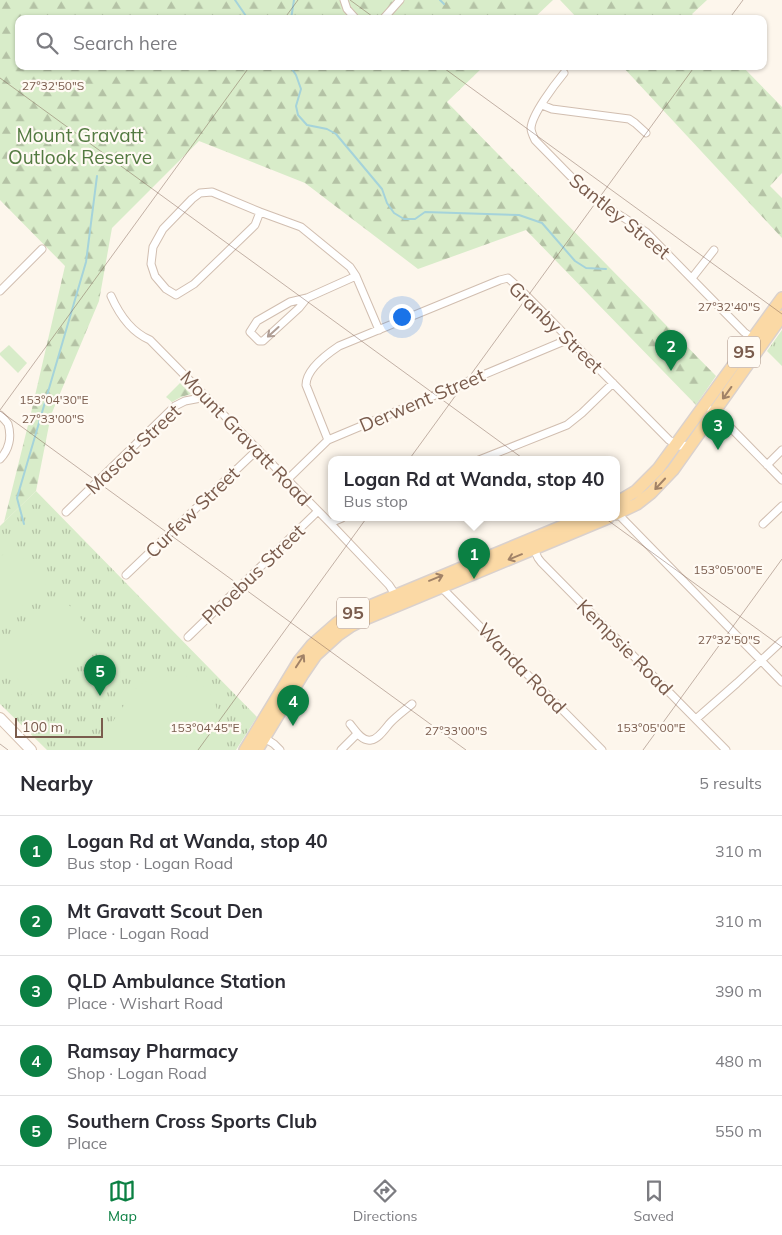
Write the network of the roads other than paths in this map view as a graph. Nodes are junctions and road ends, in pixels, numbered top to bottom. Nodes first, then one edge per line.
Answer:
1 (344, 0) edge
2 (400, 0) edge
3 (352, 15) edge
4 (387, 15) edge
5 (564, 73) dead end
6 (542, 105) junction
7 (646, 133) dead end
8 (260, 212) junction
9 (42, 249) dead end
10 (714, 250) dead end
11 (356, 276) junction
12 (692, 278) junction
13 (0, 291) edge
14 (111, 296) dead end
15 (307, 298) junction
16 (782, 298) edge
17 (782, 316) edge
18 (379, 330) junction
19 (569, 339) junction
20 (757, 342) junction
21 (613, 384) junction
22 (206, 397) junction
23 (709, 409) junction
24 (0, 414) edge
25 (328, 440) junction
26 (676, 445) junction
27 (690, 445) junction
28 (258, 449) junction
29 (782, 450) edge
30 (489, 456) edge
31 (0, 459) edge
32 (767, 465) junction
33 (288, 480) junction
34 (782, 480) edge
35 (782, 506) edge
36 (620, 507) edge
37 (620, 510) edge
38 (318, 511) junction
39 (66, 512) dead end
40 (620, 517) edge
41 (335, 521) edge
42 (576, 521) edge
43 (592, 521) edge
44 (330, 523) junction
45 (763, 524) dead end
46 (532, 544) junction
47 (126, 575) dead end
48 (441, 587) junction
49 (398, 600) junction
50 (188, 638) dead end
51 (782, 641) edge
52 (761, 661) junction
53 (782, 682) edge
54 (412, 704) dead end
55 (0, 718) edge
56 (696, 720) junction
57 (350, 724) dead end
58 (357, 734) junction
59 (260, 735) junction
60 (32, 750) edge
61 (245, 750) edge
62 (257, 750) edge
63 (280, 750) edge
64 (341, 750) edge
65 (602, 750) edge
66 (726, 750) edge

1 - 3 street
2 - 4 street
5 - 6 street, Santley Street
6 - 7 street
6 - 12 street, Santley Street
8 - 8 street
8 - 11 street
9 - 13 street
10 - 12 street
11 - 15 street
11 - 18 street
12 - 20 street, Santley Street
14 - 22 street, Mount Gravatt Road
15 -> 15 street
16 - 20 main road, 95
17 - 20 main road, 95
18 - 19 street, Granby Street
18 - 25 street, Granby Street
19 - 21 street, Granby Street
19 - 25 street, Derwent Street
20 - 23 main road, 95
21 - 26 street, Granby Street
21 - 30 street
22 - 28 street, Mount Gravatt Road
22 - 39 street, Mascot Street
23 - 26 main road, 95
23 - 27 main road, 95
23 - 32 street
24 - 31 street
25 - 33 street, Derwent Street
26 - 27 street
26 - 36 main road, 95
27 -> 37 main road, 95
28 - 33 street, Mount Gravatt Road
28 - 47 street, Curfew Street
29 - 32 street
32 - 34 street
33 - 38 street, Mount Gravatt Road
35 - 45 street
38 - 44 street, Mount Gravatt Road
38 - 50 street, Phoebus Street
40 - 52 street
41 - 44 street
42 - 46 main road, 95
43 - 46 main road, 95
44 - 49 street, Mount Gravatt Road
46 -> 48 main road, 95
49 -> 46 main road, 95
46 - 56 street, Kempsie Road
48 - 49 main road, 95
48 - 65 street, Wanda Road
49 - 59 main road, 95
51 - 52 street
52 - 53 street
52 - 56 street
54 - 58 street
55 - 60 main road
56 - 66 street, Kempsie Road
57 - 58 street
58 - 64 street
59 - 61 main road, 95
59 - 62 main road, 95
59 - 63 street

